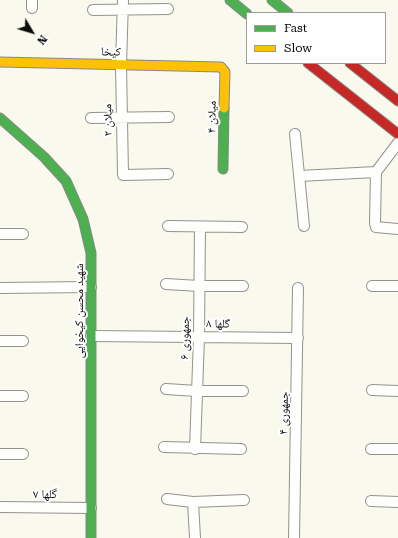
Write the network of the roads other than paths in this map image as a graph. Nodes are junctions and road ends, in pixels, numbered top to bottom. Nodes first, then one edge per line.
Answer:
1 (230, 0) edge
2 (272, 0) edge
3 (123, 5) edge
4 (168, 9) dead end
5 (93, 10) dead end
6 (287, 12) edge
7 (246, 13) edge
8 (0, 62) edge
9 (121, 64) junction
10 (309, 64) edge
11 (351, 64) edge
12 (221, 67) joint
13 (398, 101) edge
14 (169, 117) dead end
15 (0, 118) edge
16 (91, 118) dead end
17 (121, 118) junction
18 (296, 134) dead end
19 (398, 134) edge
20 (398, 143) edge
21 (223, 169) dead end
22 (376, 172) junction
23 (168, 174) dead end
24 (299, 176) junction
25 (168, 226) dead end
26 (304, 226) dead end
27 (200, 227) junction
28 (242, 227) dead end
29 (398, 229) edge
30 (0, 234) edge
31 (23, 234) dead end
32 (166, 284) dead end
33 (199, 286) junction
34 (243, 286) dead end
35 (372, 286) dead end
36 (398, 286) edge
37 (91, 287) junction
38 (0, 288) edge
39 (298, 288) dead end
40 (91, 336) junction
41 (199, 337) junction
42 (298, 338) junction
43 (0, 341) edge
44 (23, 341) dead end
45 (166, 389) dead end
46 (372, 390) dead end
47 (197, 391) junction
48 (243, 391) dead end
49 (398, 391) edge
50 (0, 396) edge
51 (23, 396) dead end
52 (164, 448) dead end
53 (195, 449) junction
54 (242, 449) dead end
55 (372, 449) dead end
56 (398, 449) edge
57 (0, 454) edge
58 (23, 454) dead end
59 (167, 499) dead end
60 (244, 500) dead end
61 (371, 501) dead end
62 (193, 502) junction
63 (398, 502) edge
64 (0, 507) edge
65 (91, 508) junction
66 (91, 538) edge
67 (195, 538) edge
68 (294, 538) edge

1 - 7 street
2 - 6 street
3 - 4 street
3 - 5 street
3 - 9 street, میلان ۲
8 - 9 street, کیخا
9 - 12 street, کیخا
9 - 17 street, میلان ۲
10 - 19 street
11 - 13 street
12 - 21 street, میلان ۴
14 - 17 street
15 - 37 street, شهید محسن کیخوایی
16 - 17 street
17 - 23 street, میلان ۲
18 - 24 street
20 - 22 street
22 - 24 street
22 - 29 street
24 - 26 street
25 - 27 street
27 - 28 street
27 - 33 street, جمهوری ۶
30 - 31 street
32 - 33 street
33 - 34 street
33 - 41 street, جمهوری ۶
35 - 36 street
37 - 38 street
37 - 40 street, شهید محسن کیخوایی
39 - 42 street, جمهوری ۴
40 - 41 street, گلها ۸
40 - 65 street, شهید محسن کیخوایی
41 - 42 street, گلها ۸
41 - 47 street, جمهوری ۶
42 - 68 street, جمهوری ۴
43 - 44 street
45 - 47 street
46 - 49 street
47 - 48 street
47 - 53 street, جمهوری ۶
50 - 51 street
52 - 53 street
53 - 54 street
55 - 56 street
57 - 58 street
59 - 62 street
60 - 62 street
61 - 63 street
62 - 67 street
64 - 65 street, گلها ۷
65 - 66 street, شهید محسن کیخوایی

